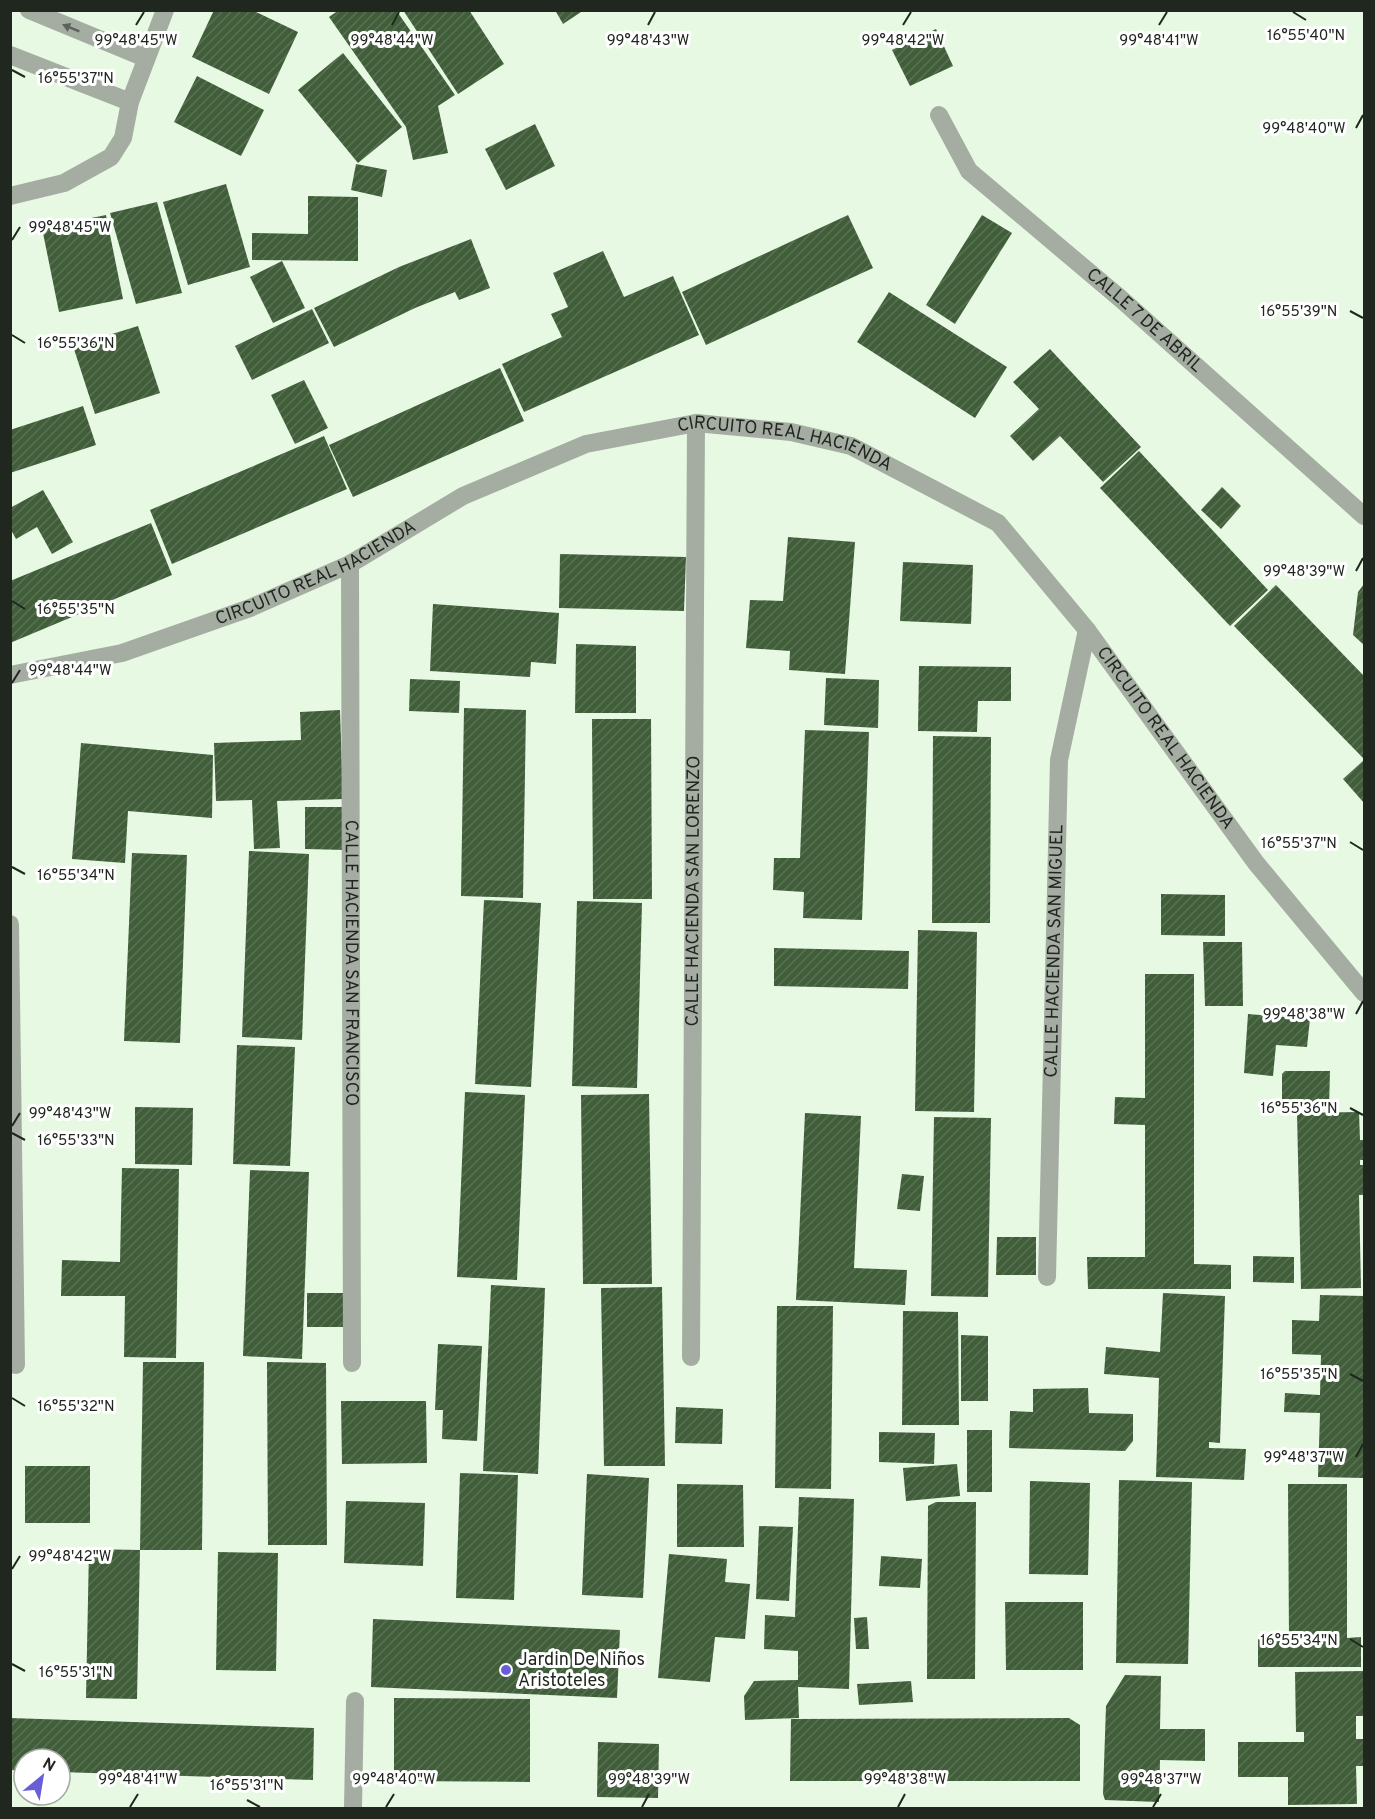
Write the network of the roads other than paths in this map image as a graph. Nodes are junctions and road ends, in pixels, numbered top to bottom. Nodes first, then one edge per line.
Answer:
1 (29, 10) edge
2 (165, 10) edge
3 (10, 55) edge
4 (145, 58) junction
5 (130, 102) junction
6 (939, 115) dead end
7 (10, 196) edge
8 (696, 423) junction
9 (1365, 516) edge
10 (350, 564) junction
11 (1087, 630) junction
12 (10, 675) edge
13 (10, 924) edge
14 (1365, 993) edge
15 (1047, 1277) dead end
16 (691, 1357) dead end
17 (352, 1363) dead end
18 (16, 1365) dead end
19 (355, 1701) dead end
20 (353, 1809) edge

4 -> 1 street
2 - 4 street
3 - 5 street
4 - 5 street
5 - 7 street
6 - 9 street, CALLE 7 DE ABRIL
8 - 10 street, CIRCUITO REAL HACIENDA
8 - 11 street, CIRCUITO REAL HACIENDA
8 - 16 street, CALLE HACIENDA SAN LORENZO
10 - 12 street, CIRCUITO REAL HACIENDA
10 - 17 street, CALLE HACIENDA SAN FRANCISCO
11 - 14 street, CIRCUITO REAL HACIENDA
11 - 15 street, CALLE HACIENDA SAN MIGUEL
13 - 18 street
19 - 20 street

